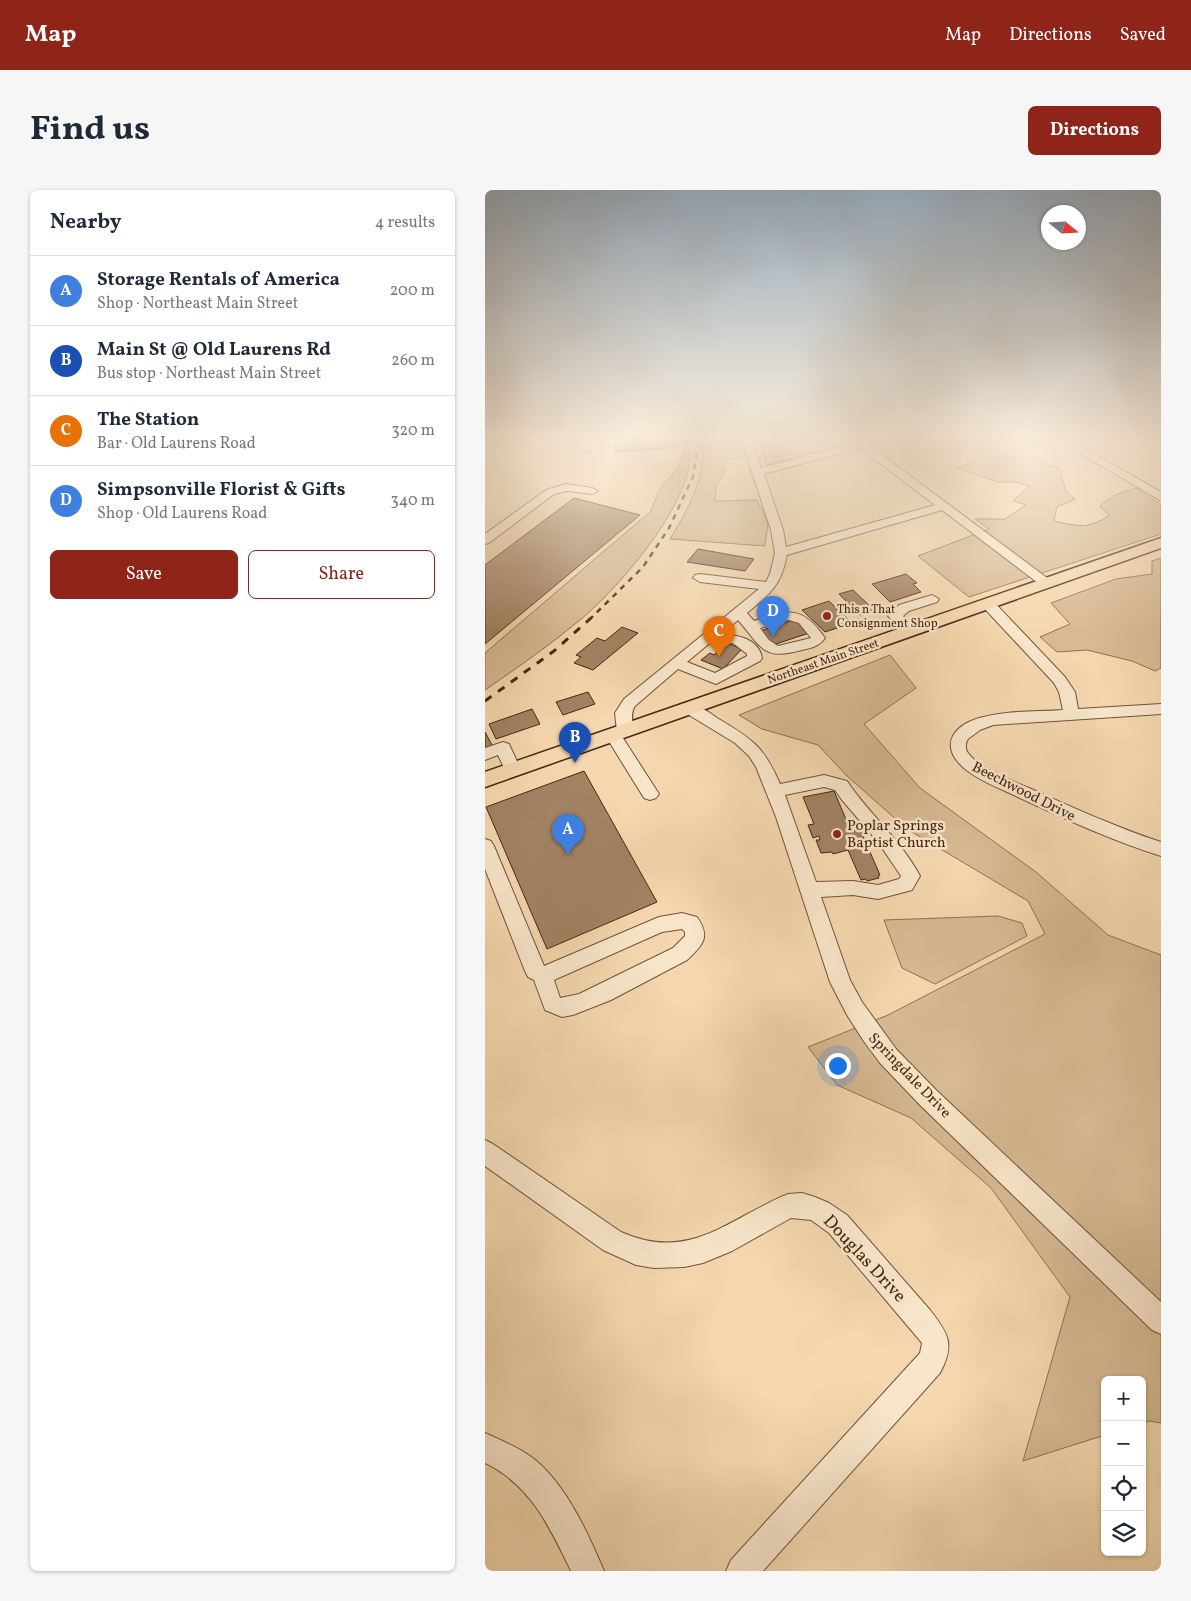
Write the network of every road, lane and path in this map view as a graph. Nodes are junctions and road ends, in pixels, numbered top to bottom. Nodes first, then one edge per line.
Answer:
1 (534, 503) edge
2 (769, 503) edge
3 (941, 503) edge
4 (944, 506) junction
5 (485, 540) edge
6 (1161, 544) edge
7 (781, 553) junction
8 (700, 578) dead end
9 (1047, 583) junction
10 (769, 586) junction
11 (932, 599) dead end
12 (988, 604) junction
13 (739, 613) junction
14 (752, 626) junction
15 (910, 631) junction
16 (711, 637) junction
17 (800, 646) junction
18 (677, 663) junction
19 (817, 663) junction
20 (716, 679) junction
21 (734, 693) junction
22 (690, 708) junction
23 (1161, 709) edge
24 (1072, 716) junction
25 (619, 733) junction
26 (485, 754) edge
27 (513, 770) junction
28 (485, 780) edge
29 (775, 791) junction
30 (650, 794) dead end
31 (485, 846) edge
32 (1161, 849) edge
33 (809, 890) junction
34 (542, 975) junction
35 (485, 1152) edge
36 (1161, 1321) edge
37 (485, 1448) edge
38 (587, 1571) edge
39 (742, 1571) edge

1 - 5 street
2 - 7 street
3 - 4 street
4 - 7 street
4 - 9 street
6 - 9 main road, Northeast Main Street
7 - 10 street
8 - 10 street
9 - 12 main road, Northeast Main Street
10 - 13 street
11 - 15 street
12 - 15 main road, Northeast Main Street
12 - 24 street
13 - 14 street
13 - 16 street
14 - 17 street
14 - 17 street
15 - 19 main road, Northeast Main Street
16 - 18 street
16 - 20 street
17 - 19 street
18 - 20 street
18 - 25 street
19 - 21 main road, Northeast Main Street
20 - 21 street
21 - 22 main road, Northeast Main Street
22 - 25 main road, Northeast Main Street
22 - 29 street, Springdale Drive
23 - 24 street, Beechwood Drive
24 - 32 street, Beechwood Drive
25 - 27 main road, Northeast Main Street
25 - 30 street
26 - 27 street
27 - 28 main road, Northeast Main Street
29 - 33 street, Springdale Drive
29 - 33 street
31 - 34 street
33 - 36 street, Springdale Drive
34 - 34 street
35 - 39 street, Douglas Drive
37 - 38 street

